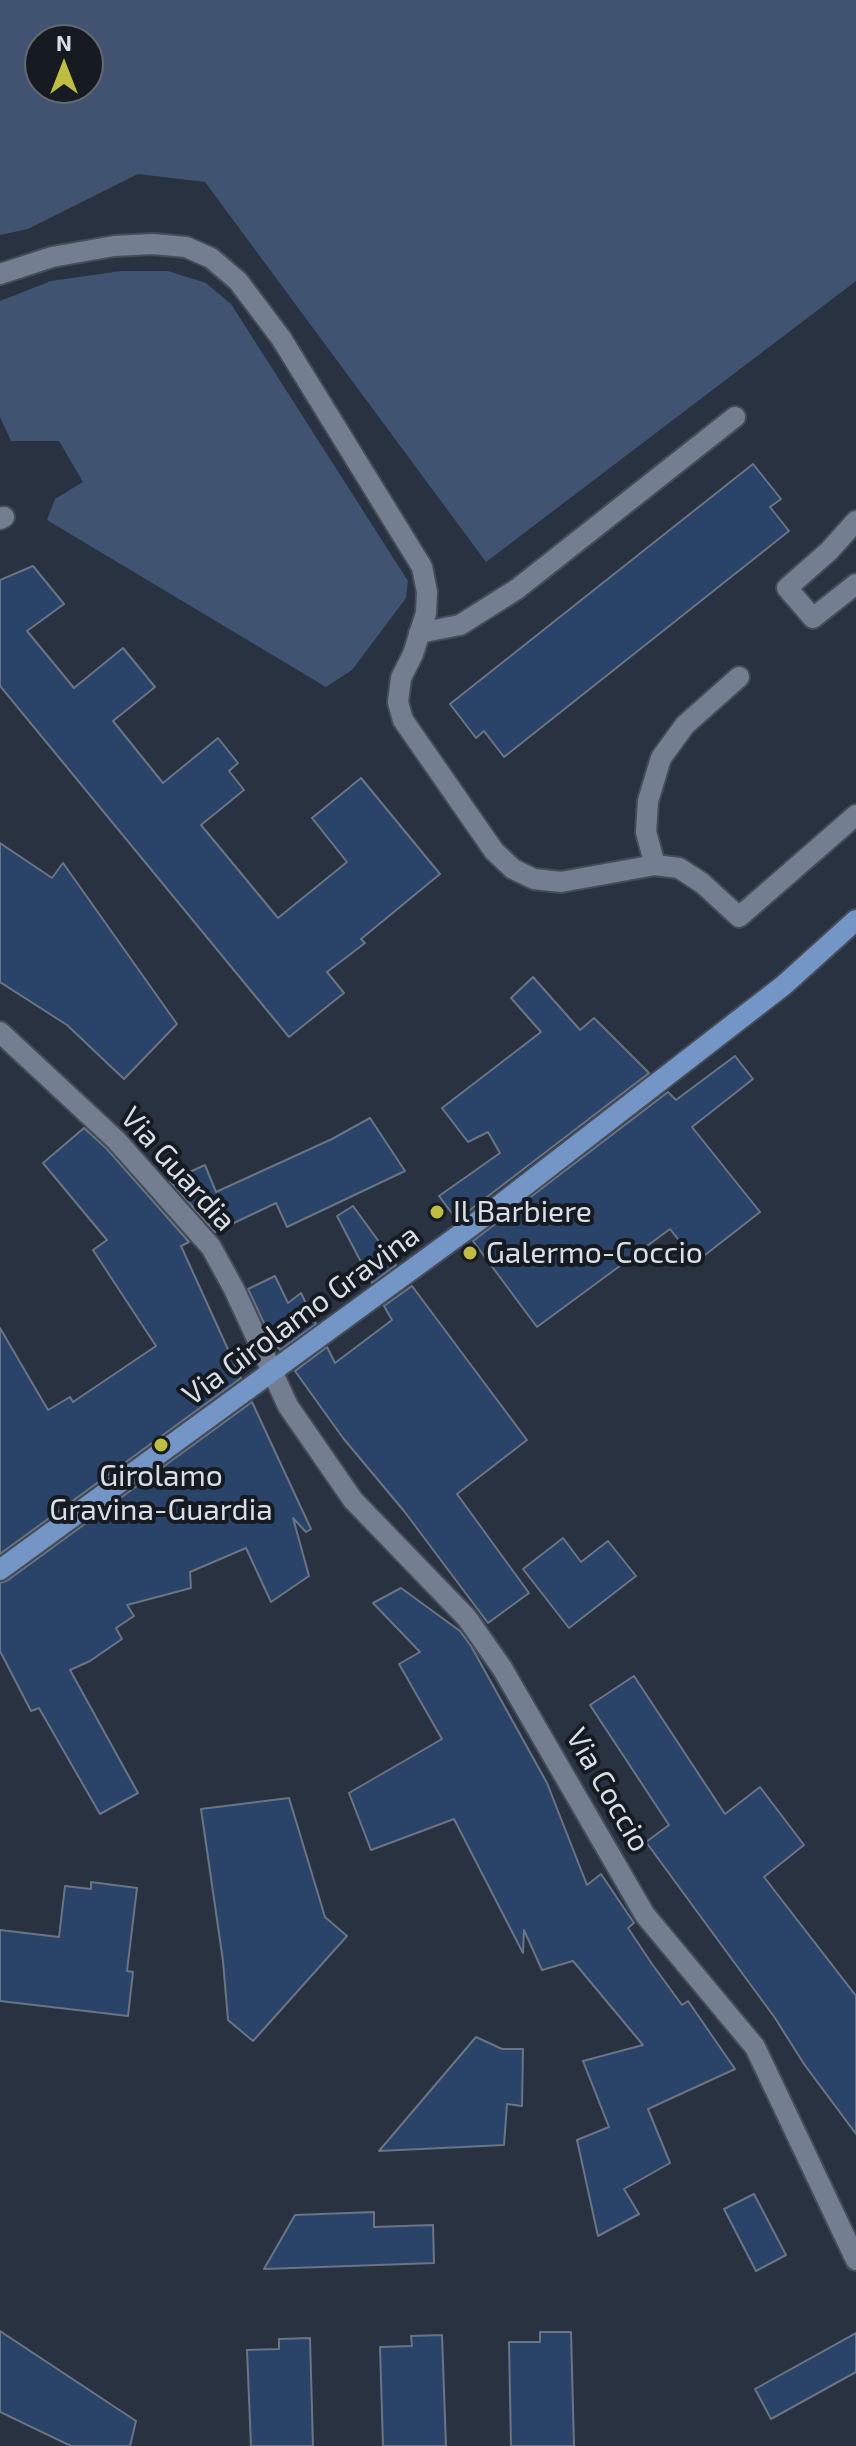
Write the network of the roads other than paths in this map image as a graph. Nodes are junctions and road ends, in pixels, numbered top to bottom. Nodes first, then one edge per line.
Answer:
1 (0, 274) edge
2 (735, 417) dead end
3 (856, 521) edge
4 (856, 584) edge
5 (419, 633) junction
6 (739, 677) dead end
7 (856, 815) edge
8 (655, 865) junction
9 (856, 920) edge
10 (0, 1032) edge
11 (273, 1373) junction
12 (0, 1570) edge
13 (856, 2260) edge

1 - 5 street
2 - 5 street
3 - 4 street
5 - 8 street
6 - 8 street
7 - 8 street
9 - 11 main road, Via Girolamo Gravina
10 - 11 street, Via Guardia
11 - 12 main road, Via Girolamo Gravina
11 - 13 street, Via Coccio

